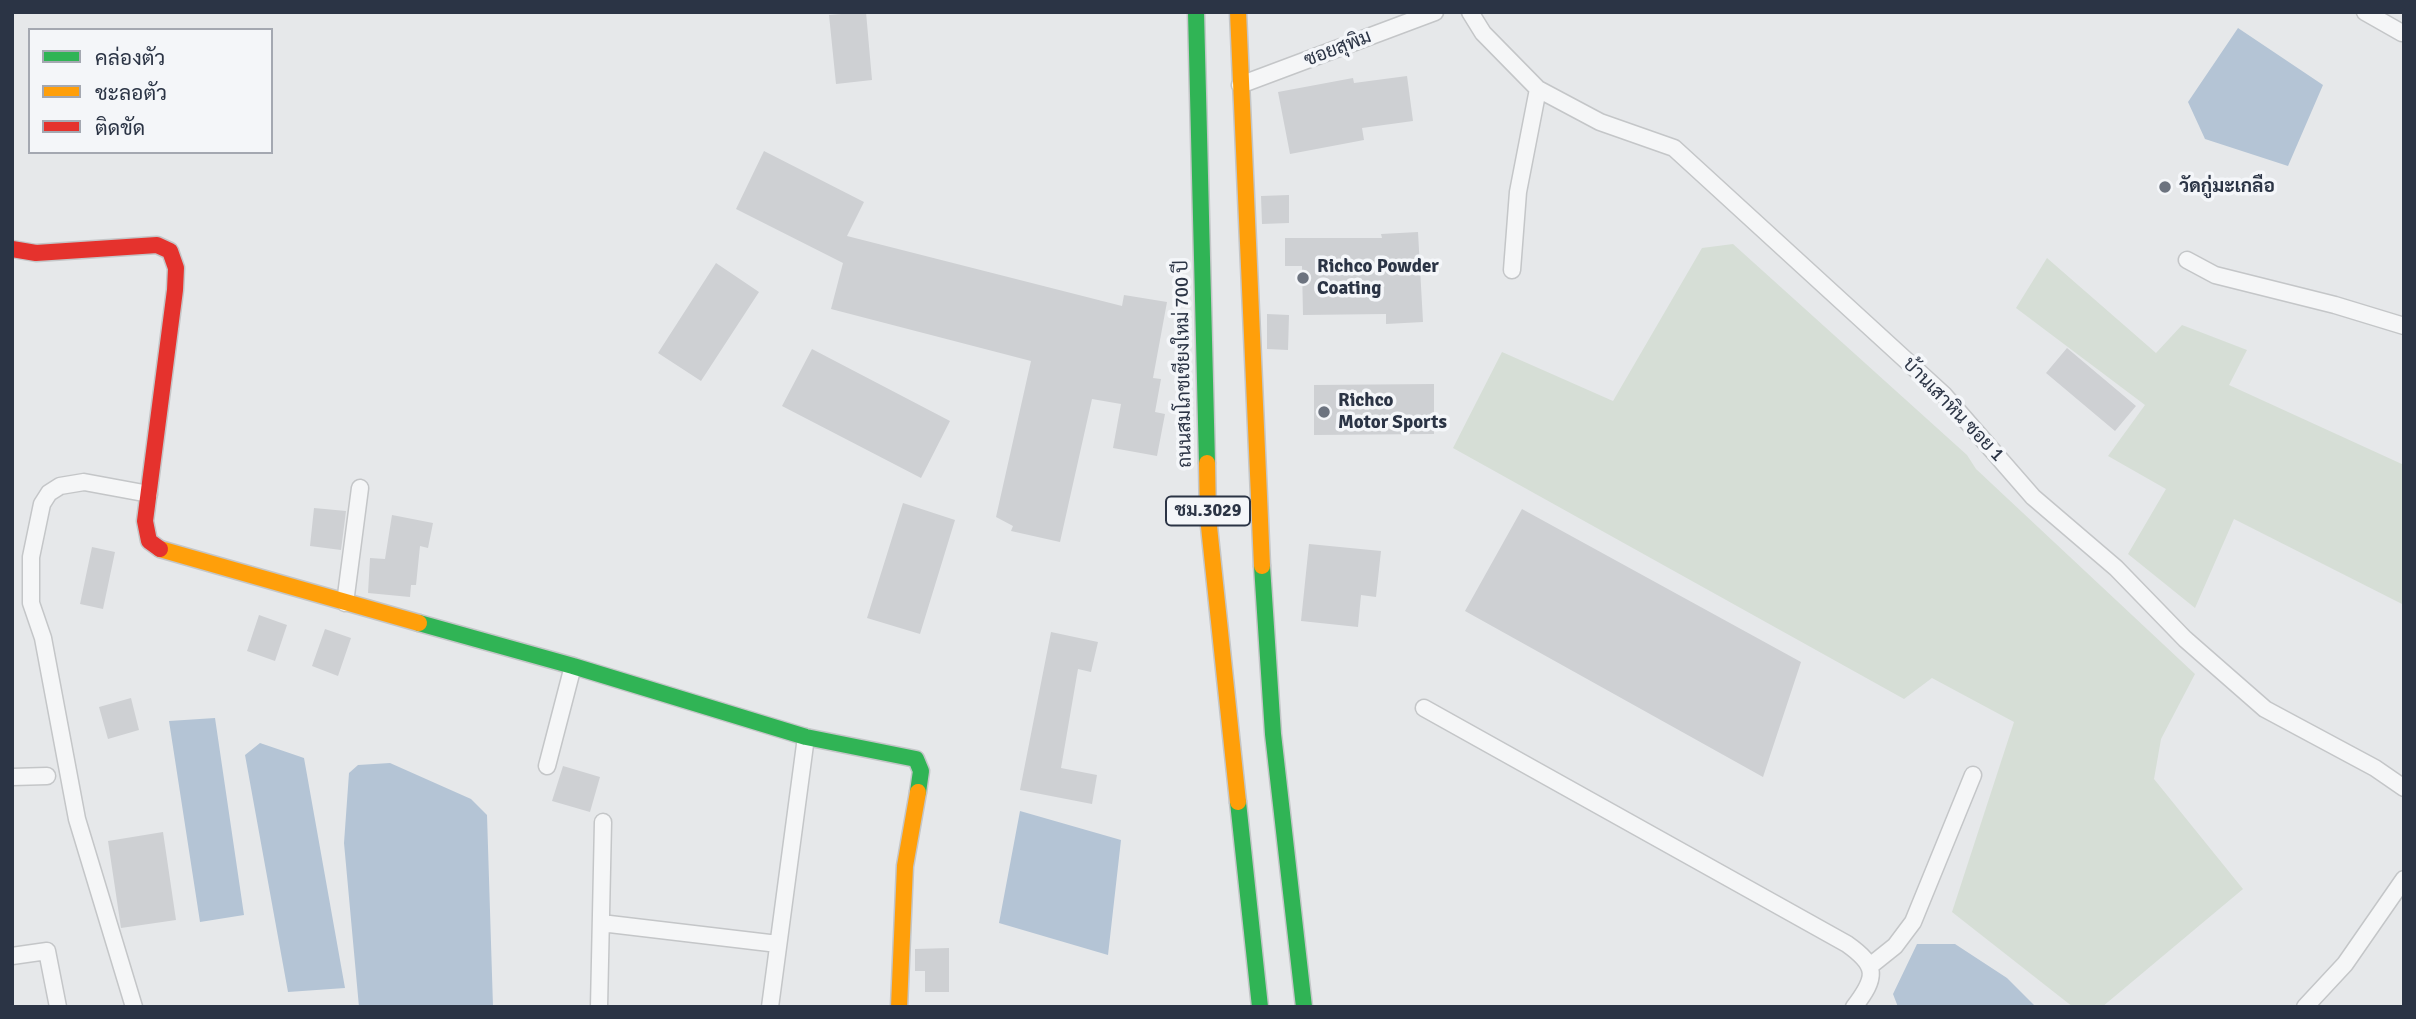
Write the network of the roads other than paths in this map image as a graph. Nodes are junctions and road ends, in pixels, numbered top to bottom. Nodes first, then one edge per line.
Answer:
1 (1196, 12) edge
2 (1238, 12) edge
3 (1435, 12) edge
4 (1471, 12) edge
5 (2365, 12) edge
6 (2402, 33) dead end
7 (1240, 85) junction
8 (1538, 89) junction
9 (12, 249) edge
10 (2187, 260) dead end
11 (1512, 270) dead end
12 (2404, 326) edge
13 (360, 488) dead end
14 (149, 494) junction
15 (345, 603) junction
16 (573, 666) junction
17 (1424, 708) dead end
18 (806, 737) junction
19 (547, 766) dead end
20 (1973, 775) dead end
21 (47, 776) dead end
22 (12, 777) edge
23 (2404, 788) edge
24 (603, 822) dead end
25 (2404, 879) edge
26 (601, 923) junction
27 (778, 944) junction
28 (12, 956) edge
29 (1870, 966) junction
30 (58, 1007) edge
31 (134, 1007) edge
32 (599, 1007) edge
33 (770, 1007) edge
34 (899, 1007) edge
35 (1260, 1007) edge
36 (1304, 1007) edge
37 (1854, 1007) edge
38 (2305, 1007) edge

1 - 35 main road, ถนนสมโภชเชียงใหม่ 700 ปี / ชม.3029
2 - 7 main road, ชม.3029
3 - 7 street, ซอยสุพิม
4 - 8 street, บ้านเสาหิน ซอย 1
5 - 6 street
7 - 36 main road, ชม.3029
8 - 11 street
8 - 23 street, บ้านเสาหิน ซอย 1
9 - 14 main road
10 - 12 street
13 - 15 street
14 - 15 main road
14 - 31 street
15 - 16 main road
16 - 18 main road
16 - 19 street
17 - 29 street
18 - 27 street
18 - 34 main road
20 - 29 street
21 - 22 street
24 - 26 street
25 - 38 street
26 - 27 street
26 - 32 street
27 - 33 street
28 - 30 street
29 - 37 street

